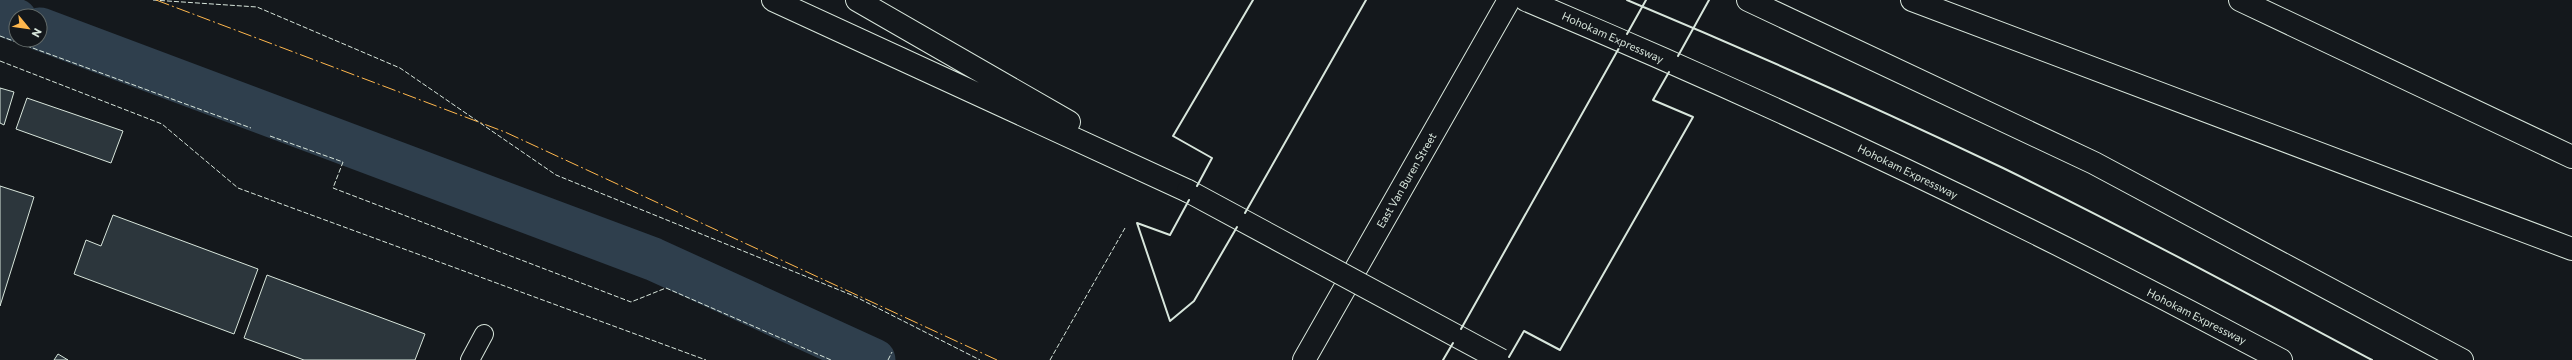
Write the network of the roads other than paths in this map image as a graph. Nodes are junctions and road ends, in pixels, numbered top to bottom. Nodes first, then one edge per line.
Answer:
1 (773, 0) edge
2 (857, 0) edge
3 (1509, 0) edge
4 (1526, 0) edge
5 (1748, 0) edge
6 (1912, 0) edge
7 (2240, 0) edge
8 (2572, 157) edge
9 (1188, 191) junction
10 (2572, 249) edge
11 (484, 334) dead end
12 (470, 360) edge
13 (1304, 360) edge
14 (1501, 360) edge
15 (2281, 360) edge
16 (2462, 360) edge

1 - 9 main road
2 - 9 main road
3 - 13 main road, East Van Buren Street
4 - 15 main road, Hohokam Expressway
5 - 16 main road
6 - 10 main road
7 - 8 main road
9 - 14 main road, bridge
11 - 12 lane

